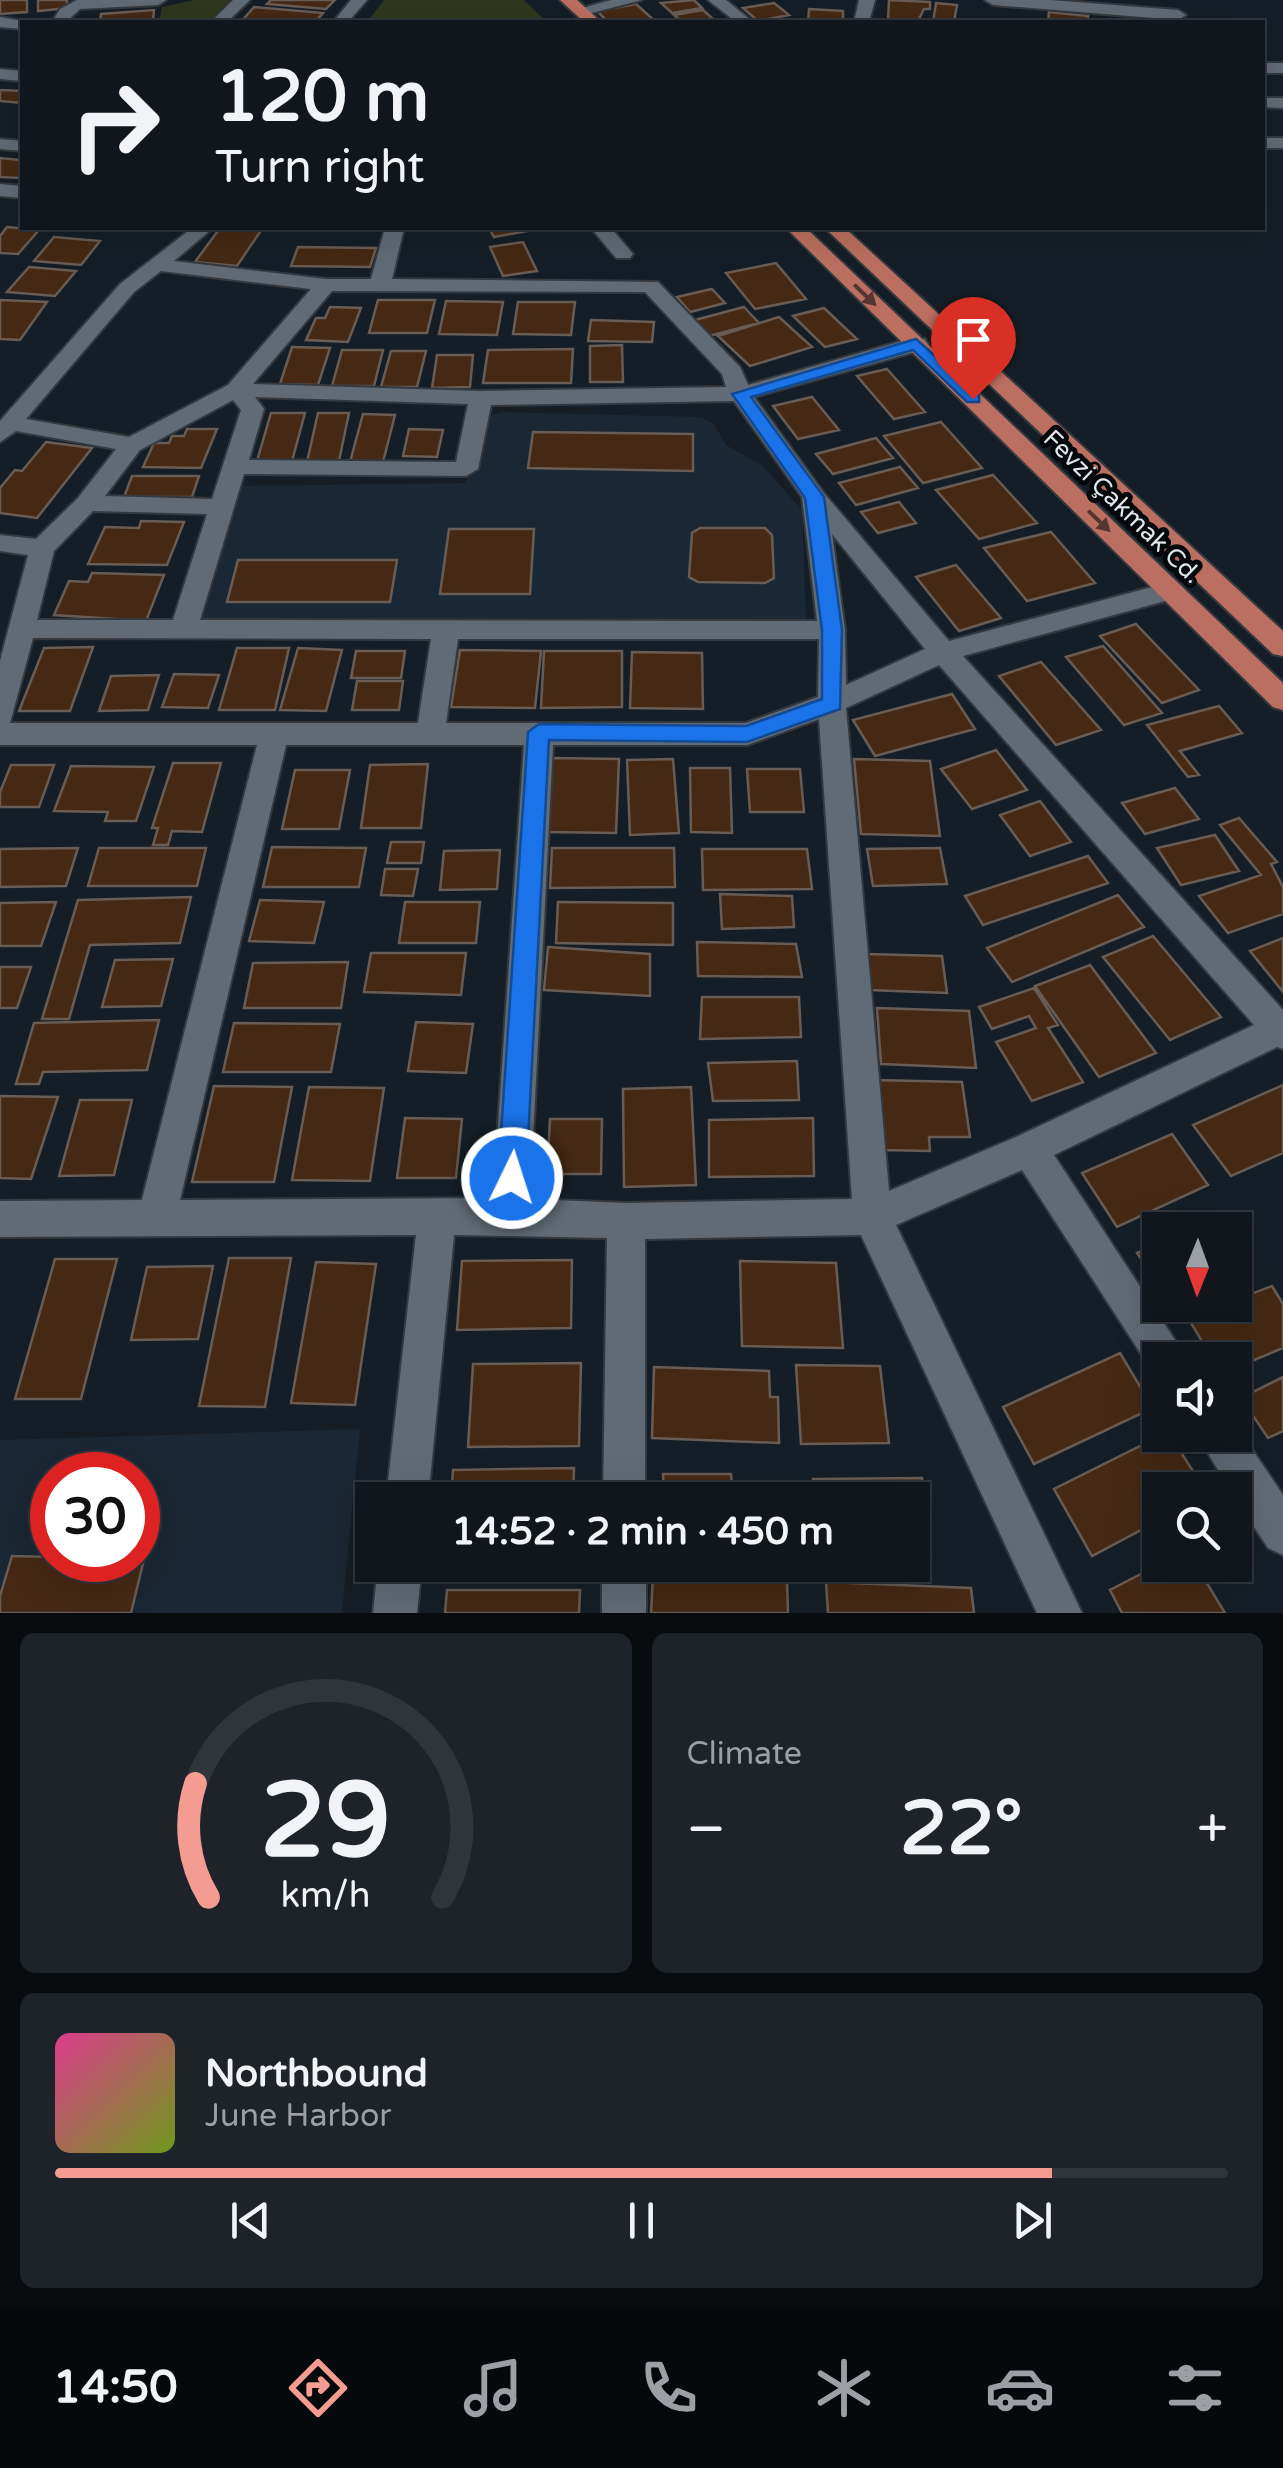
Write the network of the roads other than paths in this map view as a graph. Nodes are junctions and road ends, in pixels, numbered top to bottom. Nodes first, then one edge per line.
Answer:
1 (158, 0) edge
2 (242, 0) edge
3 (359, 0) edge
4 (634, 0) edge
5 (716, 0) edge
6 (993, 0) edge
7 (574, 5) edge
8 (1178, 12) edge
9 (60, 20) edge
10 (220, 20) edge
11 (342, 20) edge
12 (741, 20) edge
13 (202, 230) edge
14 (394, 230) edge
15 (604, 230) edge
16 (797, 230) edge
17 (836, 230) edge
18 (623, 254) dead end
19 (159, 265) junction
20 (326, 285) junction
21 (380, 285) junction
22 (916, 344) junction
23 (236, 390) junction
24 (740, 394) junction
25 (481, 398) junction
26 (5, 429) edge
27 (132, 445) junction
28 (237, 467) junction
29 (814, 497) junction
30 (87, 503) junction
31 (224, 507) junction
32 (0, 543) edge
33 (42, 548) junction
34 (1171, 591) junction
35 (184, 628) junction
36 (24, 629) junction
37 (832, 630) junction
38 (445, 632) junction
39 (1283, 646) edge
40 (943, 652) junction
41 (1283, 700) edge
42 (832, 704) junction
43 (0, 716) edge
44 (432, 732) junction
45 (539, 732) junction
46 (274, 733) junction
47 (0, 734) edge
48 (1282, 1031) edge
49 (1028, 1149) junction
50 (157, 1216) junction
51 (510, 1216) junction
52 (872, 1217) junction
53 (436, 1218) junction
54 (0, 1219) edge
55 (626, 1222) junction
56 (1156, 1342) edge
57 (1229, 1452) edge
58 (409, 1482) edge
59 (624, 1482) edge
60 (1283, 1534) edge
61 (398, 1582) edge
62 (624, 1582) edge
63 (395, 1613) edge
64 (624, 1613) edge
65 (1060, 1613) edge

1 - 9 street
2 - 10 street
3 - 11 street
4 - 7 street
5 - 12 street
6 - 8 street
13 - 19 street
14 - 21 street
15 - 18 street
16 -> 22 main road, Fevzi Çakmak Cd.
17 - 39 main road, Fevzi Çakmak Cd.
19 - 20 street
19 - 26 street
20 - 21 street
20 - 23 street
21 - 24 street
22 - 24 street
22 -> 34 main road, Fevzi Çakmak Cd.
23 - 25 street
23 - 27 street
23 - 28 street
24 - 25 street
24 - 29 street
25 - 28 street
26 - 27 street
27 - 30 street
28 - 31 street
29 - 37 street
29 - 40 street
30 - 31 street
30 - 33 street
31 - 35 street
32 - 33 street
33 - 36 street
34 - 40 street
34 - 41 main road, Fevzi Çakmak Cd.
35 - 36 street
35 - 38 street
36 - 43 street
37 - 38 street
37 - 42 street
38 - 44 street
40 - 42 street
40 - 48 street
42 - 45 street
42 - 52 street
44 - 45 street
44 - 46 street
45 - 51 street
46 - 47 street
46 - 50 street
48 - 49 street
49 - 52 street
49 - 56 street
50 - 53 street
50 - 54 street
51 - 53 street
51 - 55 street
52 - 55 street
52 - 65 street
53 - 58 street
55 - 59 street
57 - 60 street
61 - 63 street
62 - 64 street

